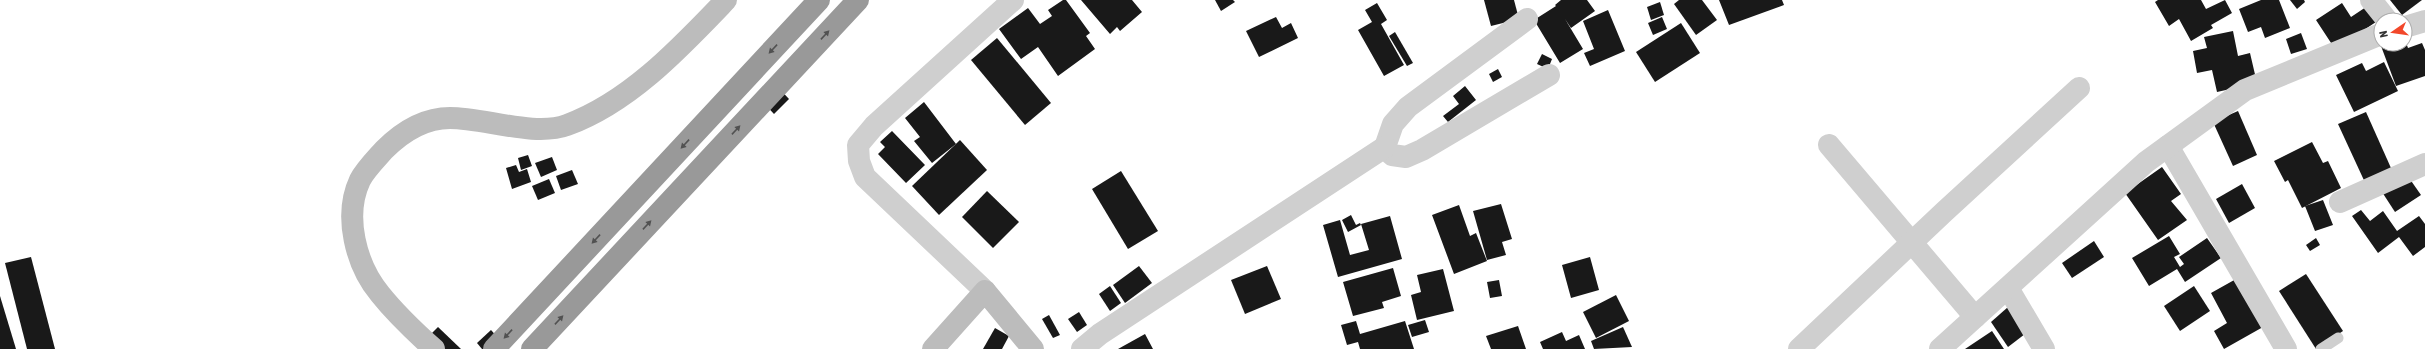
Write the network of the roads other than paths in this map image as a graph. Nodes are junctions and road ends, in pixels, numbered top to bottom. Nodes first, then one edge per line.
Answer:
1 (726, 0) edge
2 (819, 0) edge
3 (858, 0) edge
4 (1013, 0) edge
5 (2371, 0) edge
6 (2381, 12) edge
7 (1526, 19) dead end
8 (2425, 21) edge
9 (2413, 25) edge
10 (2373, 37) edge
11 (1549, 75) dead end
12 (2079, 88) dead end
13 (1829, 145) dead end
14 (2168, 146) junction
15 (1385, 148) junction
16 (2425, 164) edge
17 (2340, 202) dead end
18 (1912, 242) junction
19 (2008, 288) junction
20 (984, 291) junction
21 (1975, 317) junction
22 (2338, 338) dead end
23 (426, 342) edge
24 (494, 349) edge
25 (532, 349) edge
26 (932, 349) edge
27 (1033, 349) edge
28 (1082, 349) edge
29 (1799, 349) edge
30 (1940, 349) edge
31 (2044, 349) edge
32 (2286, 349) edge
33 (2321, 349) edge

1 - 23 street
2 -> 24 highway
25 -> 3 highway
4 - 20 street
5 - 6 street
7 - 15 street
8 - 9 street
10 - 14 street
11 - 15 street
12 - 18 street
13 - 18 street
14 - 19 street
14 - 32 street
15 - 28 street
16 - 17 street
18 - 21 street
18 - 29 street
19 - 21 street
19 - 31 street
20 - 26 street
20 - 27 street
21 - 30 street
22 - 33 lane

